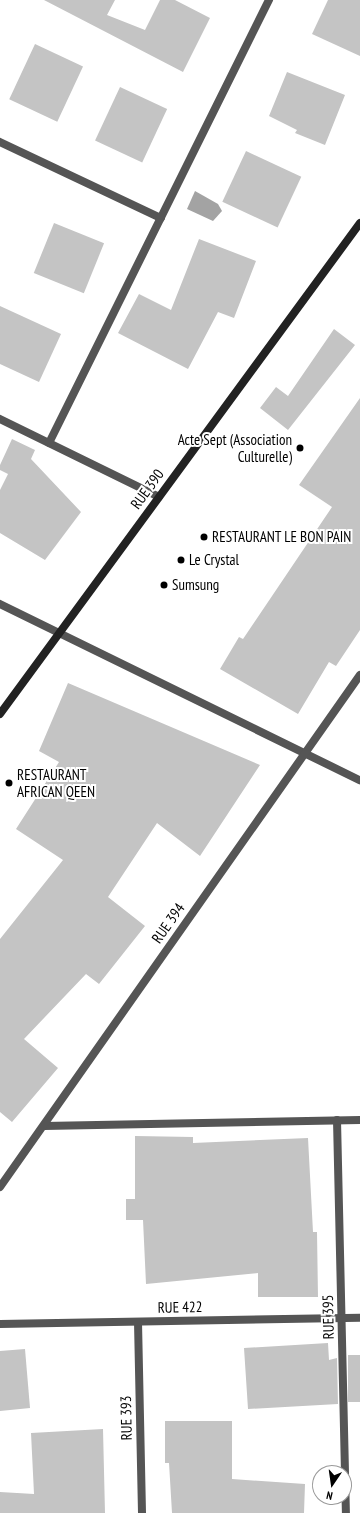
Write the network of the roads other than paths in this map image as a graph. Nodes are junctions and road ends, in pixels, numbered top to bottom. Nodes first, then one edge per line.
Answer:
1 (269, 0) edge
2 (0, 142) edge
3 (161, 218) junction
4 (360, 223) edge
5 (0, 419) edge
6 (49, 443) junction
7 (159, 498) junction
8 (0, 604) edge
9 (59, 633) junction
10 (360, 675) edge
11 (0, 714) edge
12 (304, 752) junction
13 (360, 780) edge
14 (337, 1120) junction
15 (360, 1120) edge
16 (44, 1126) junction
17 (0, 1187) edge
18 (342, 1318) junction
19 (360, 1318) edge
20 (138, 1322) junction
21 (0, 1324) edge
22 (142, 1513) edge
23 (346, 1513) edge

1 - 3 street
2 - 3 street
3 - 6 street
4 - 7 street, RUE 390
5 - 6 street
6 - 7 street
7 - 9 street, RUE 390
8 - 9 street
9 - 11 street, RUE 390
9 - 12 street
10 - 12 street, RUE 394
12 - 13 street
12 - 16 street, RUE 394
14 - 15 street
14 - 16 street
14 - 18 street, RUE 395
16 - 17 street, RUE 394
18 - 19 street, RUE 422
18 - 20 street, RUE 422
18 - 23 street, RUE 395
20 - 21 street, RUE 422
20 - 22 street, RUE 393

